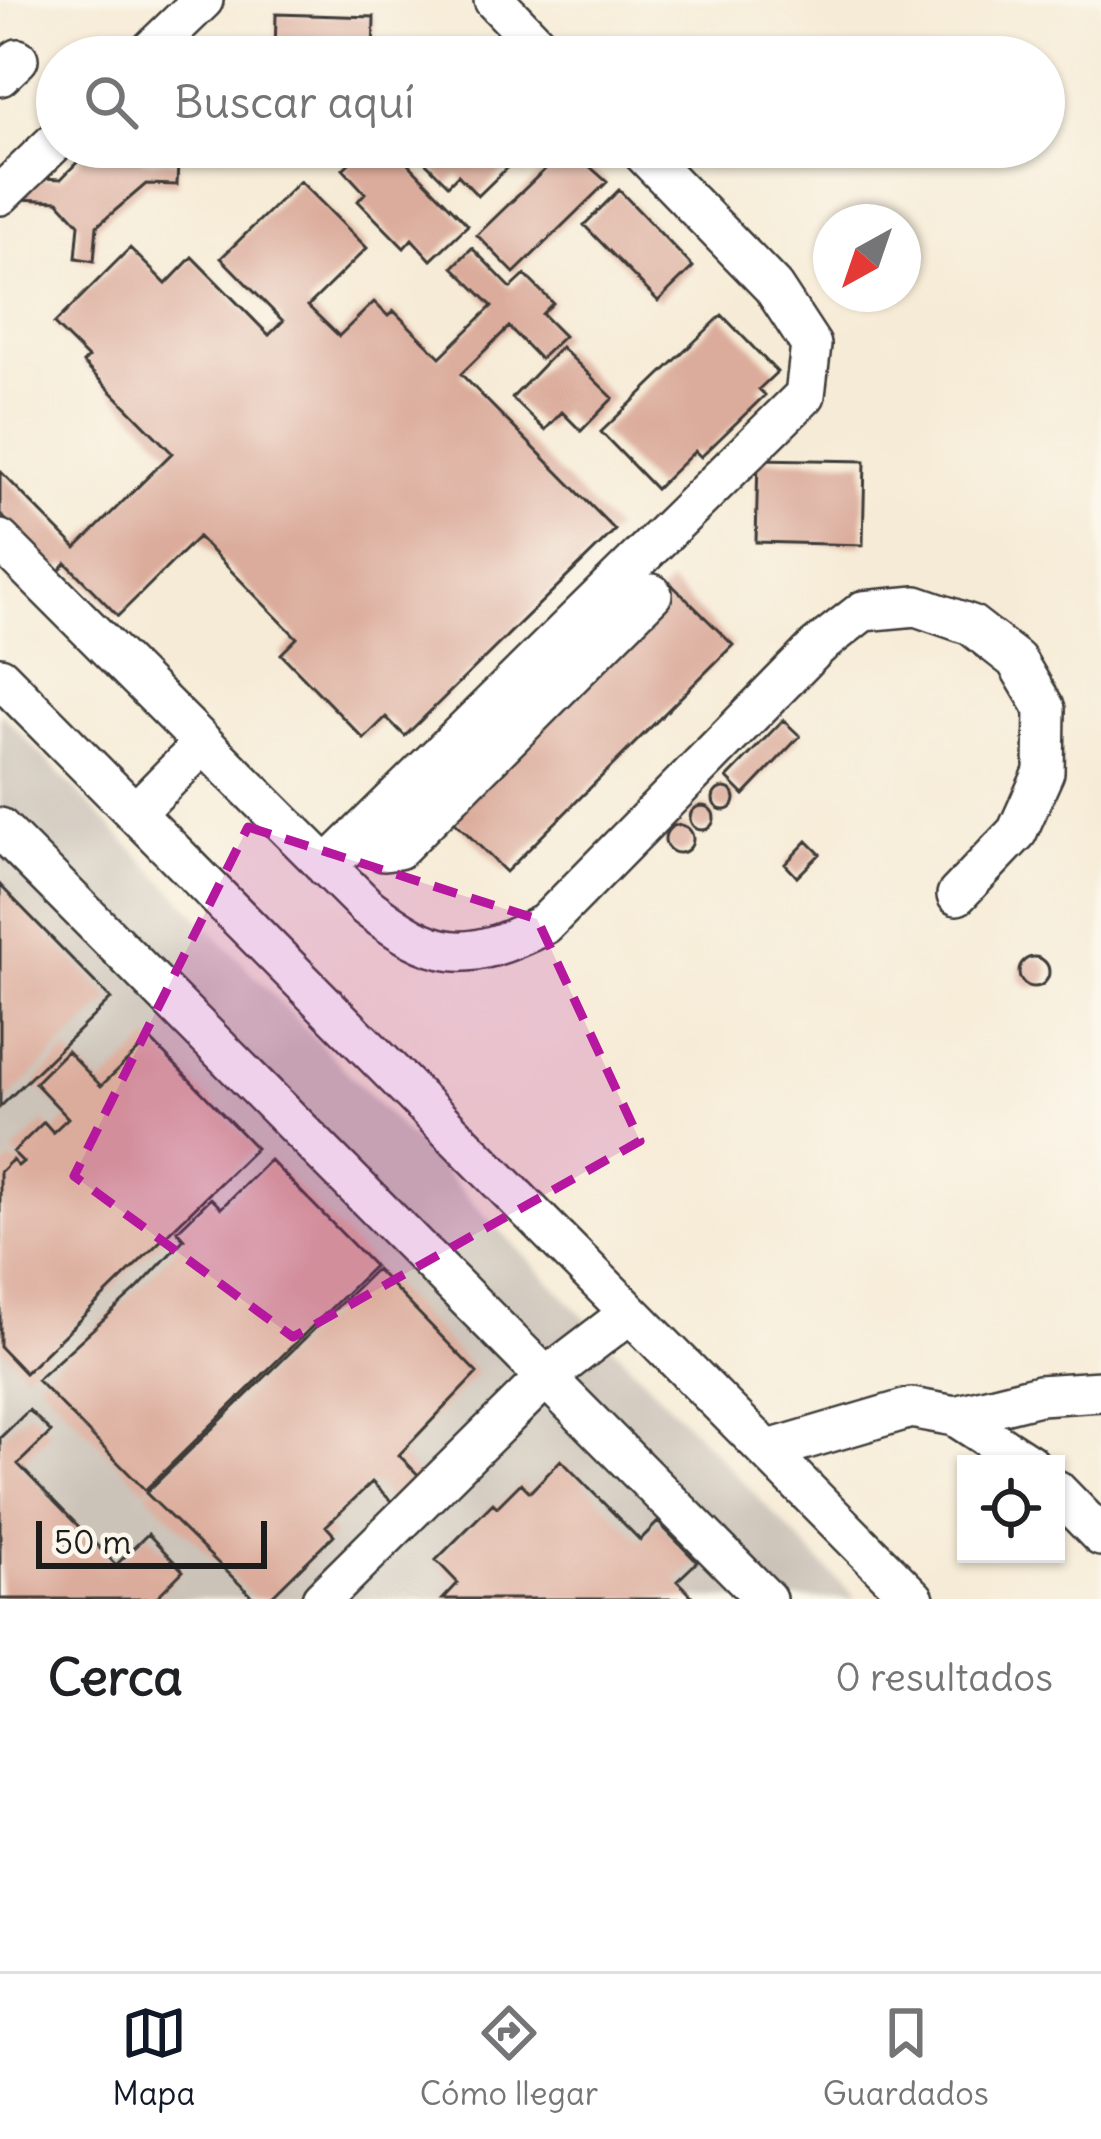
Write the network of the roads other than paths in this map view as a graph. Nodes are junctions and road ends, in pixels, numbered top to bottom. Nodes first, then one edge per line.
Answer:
1 (203, 0) edge
2 (494, 0) edge
3 (166, 36) edge
4 (529, 36) edge
5 (36, 160) edge
6 (657, 168) edge
7 (0, 195) edge
8 (0, 540) edge
9 (652, 594) dead end
10 (0, 677) edge
11 (203, 744) junction
12 (135, 813) junction
13 (0, 828) edge
14 (362, 832) junction
15 (326, 867) junction
16 (957, 895) dead end
17 (630, 1313) junction
18 (545, 1378) junction
19 (1101, 1391) edge
20 (955, 1416) junction
21 (769, 1450) junction
22 (1015, 1455) edge
23 (1065, 1499) edge
24 (1101, 1536) edge
25 (322, 1599) edge
26 (766, 1599) edge
27 (914, 1599) edge

1 - 3 street
2 - 4 street
5 - 7 street
6 - 14 street
8 - 11 street
9 - 14 street
10 - 12 street
11 - 12 street
11 - 15 street
12 - 17 street
13 - 18 street
14 - 15 street
15 - 16 street
17 - 18 street
17 - 21 street
18 - 25 street
18 - 26 street
19 - 20 street
20 - 21 street
20 - 22 street
21 - 27 street
23 - 24 street

